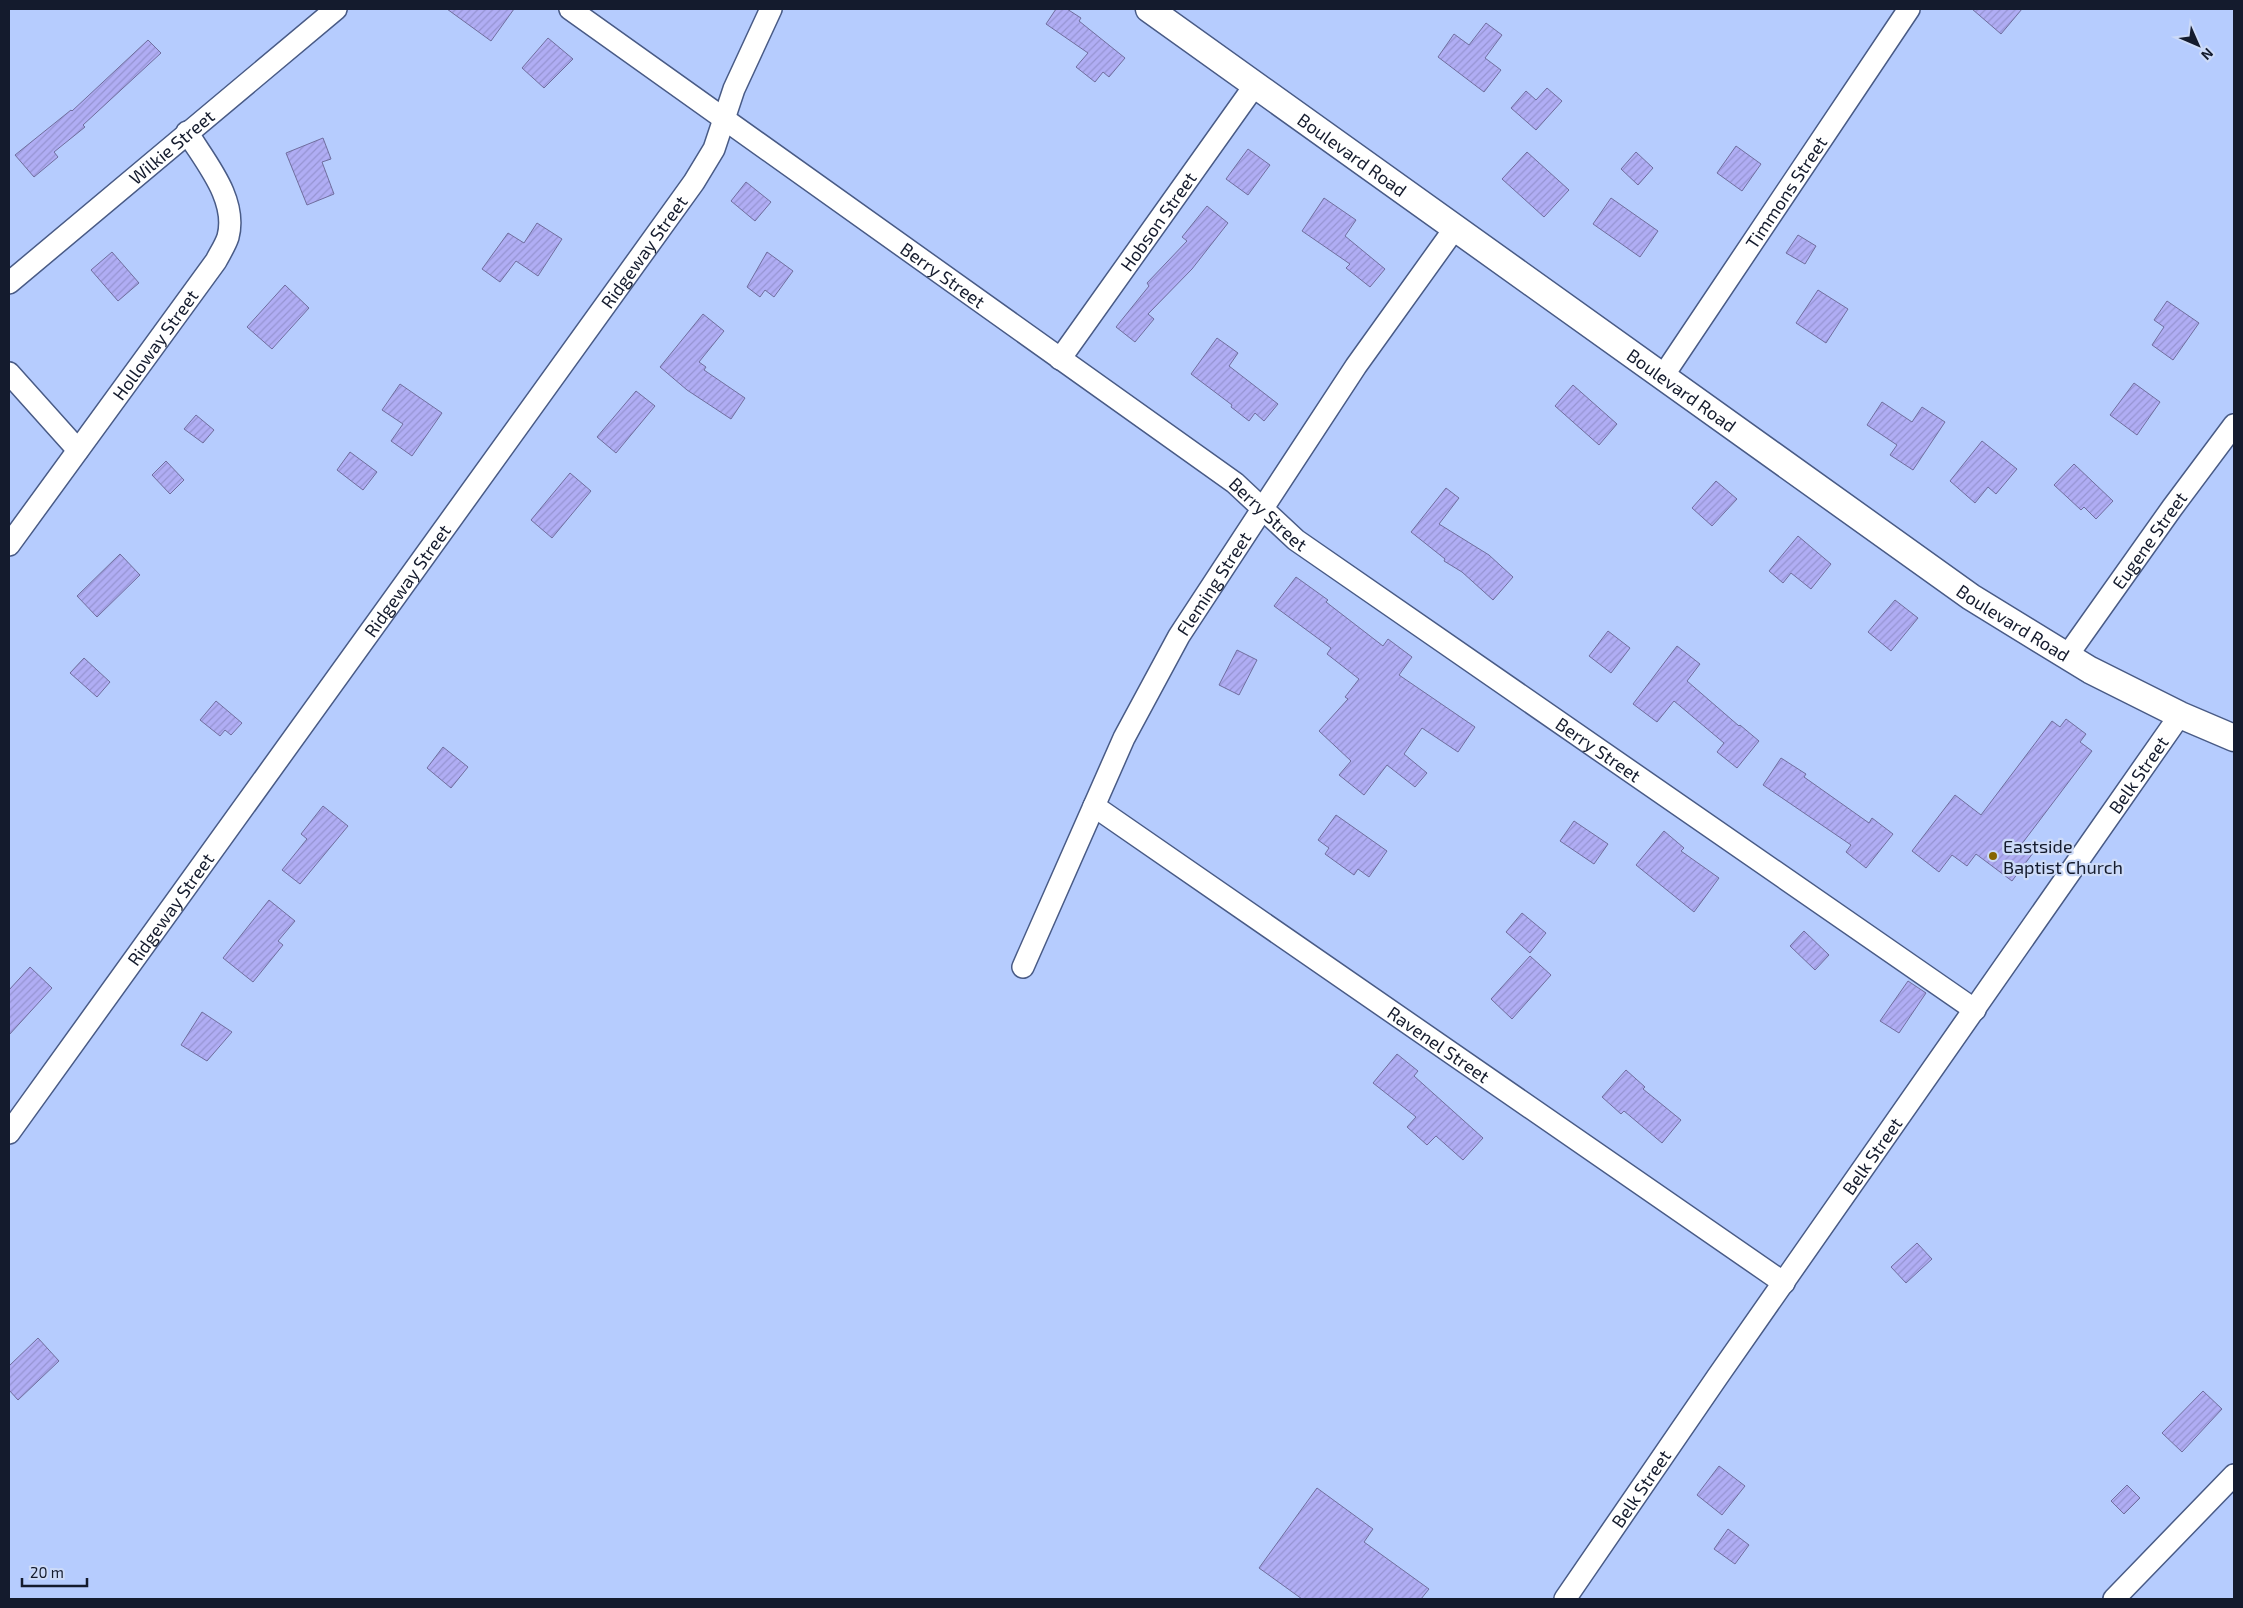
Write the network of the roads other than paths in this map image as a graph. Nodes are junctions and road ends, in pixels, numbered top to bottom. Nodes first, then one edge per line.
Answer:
1 (336, 9) edge
2 (570, 9) edge
3 (772, 9) edge
4 (1149, 9) edge
5 (1909, 9) edge
6 (1255, 85) junction
7 (725, 119) junction
8 (187, 132) junction
9 (1455, 228) junction
10 (9, 283) edge
11 (1060, 359) junction
12 (9, 373) edge
13 (1664, 376) junction
14 (2234, 425) edge
15 (78, 450) junction
16 (1263, 508) junction
17 (9, 545) edge
18 (2067, 656) junction
19 (2180, 715) junction
20 (2234, 738) edge
21 (1094, 806) junction
22 (1023, 967) dead end
23 (1975, 1010) junction
24 (9, 1133) edge
25 (1784, 1283) junction
26 (2234, 1475) edge
27 (1566, 1599) edge
28 (2114, 1599) edge

1 - 8 street, Wilkie Street
2 - 7 street, Berry Street
3 - 7 street, Ridgeway Street
4 - 6 street, Boulevard Road
5 - 13 street, Timmons Street
6 - 9 street, Boulevard Road
6 - 11 street, Hobson Street
7 - 11 street, Berry Street
7 - 24 street, Ridgeway Street
8 - 10 street, Wilkie Street
8 - 15 street, Holloway Street
9 - 13 street, Boulevard Road
9 - 16 street, Fleming Street
11 - 16 street, Berry Street
12 - 15 street
13 - 18 street, Boulevard Road
14 - 18 street, Eugene Street
15 - 17 street, Holloway Street
16 - 21 street, Fleming Street
16 - 23 street, Berry Street
18 - 19 street, Boulevard Road
19 - 20 street, Boulevard Road
19 - 23 street, Belk Street
21 - 22 street, Fleming Street
21 - 25 street, Ravenel Street
23 - 25 street, Belk Street
25 - 27 street, Belk Street
26 - 28 street

